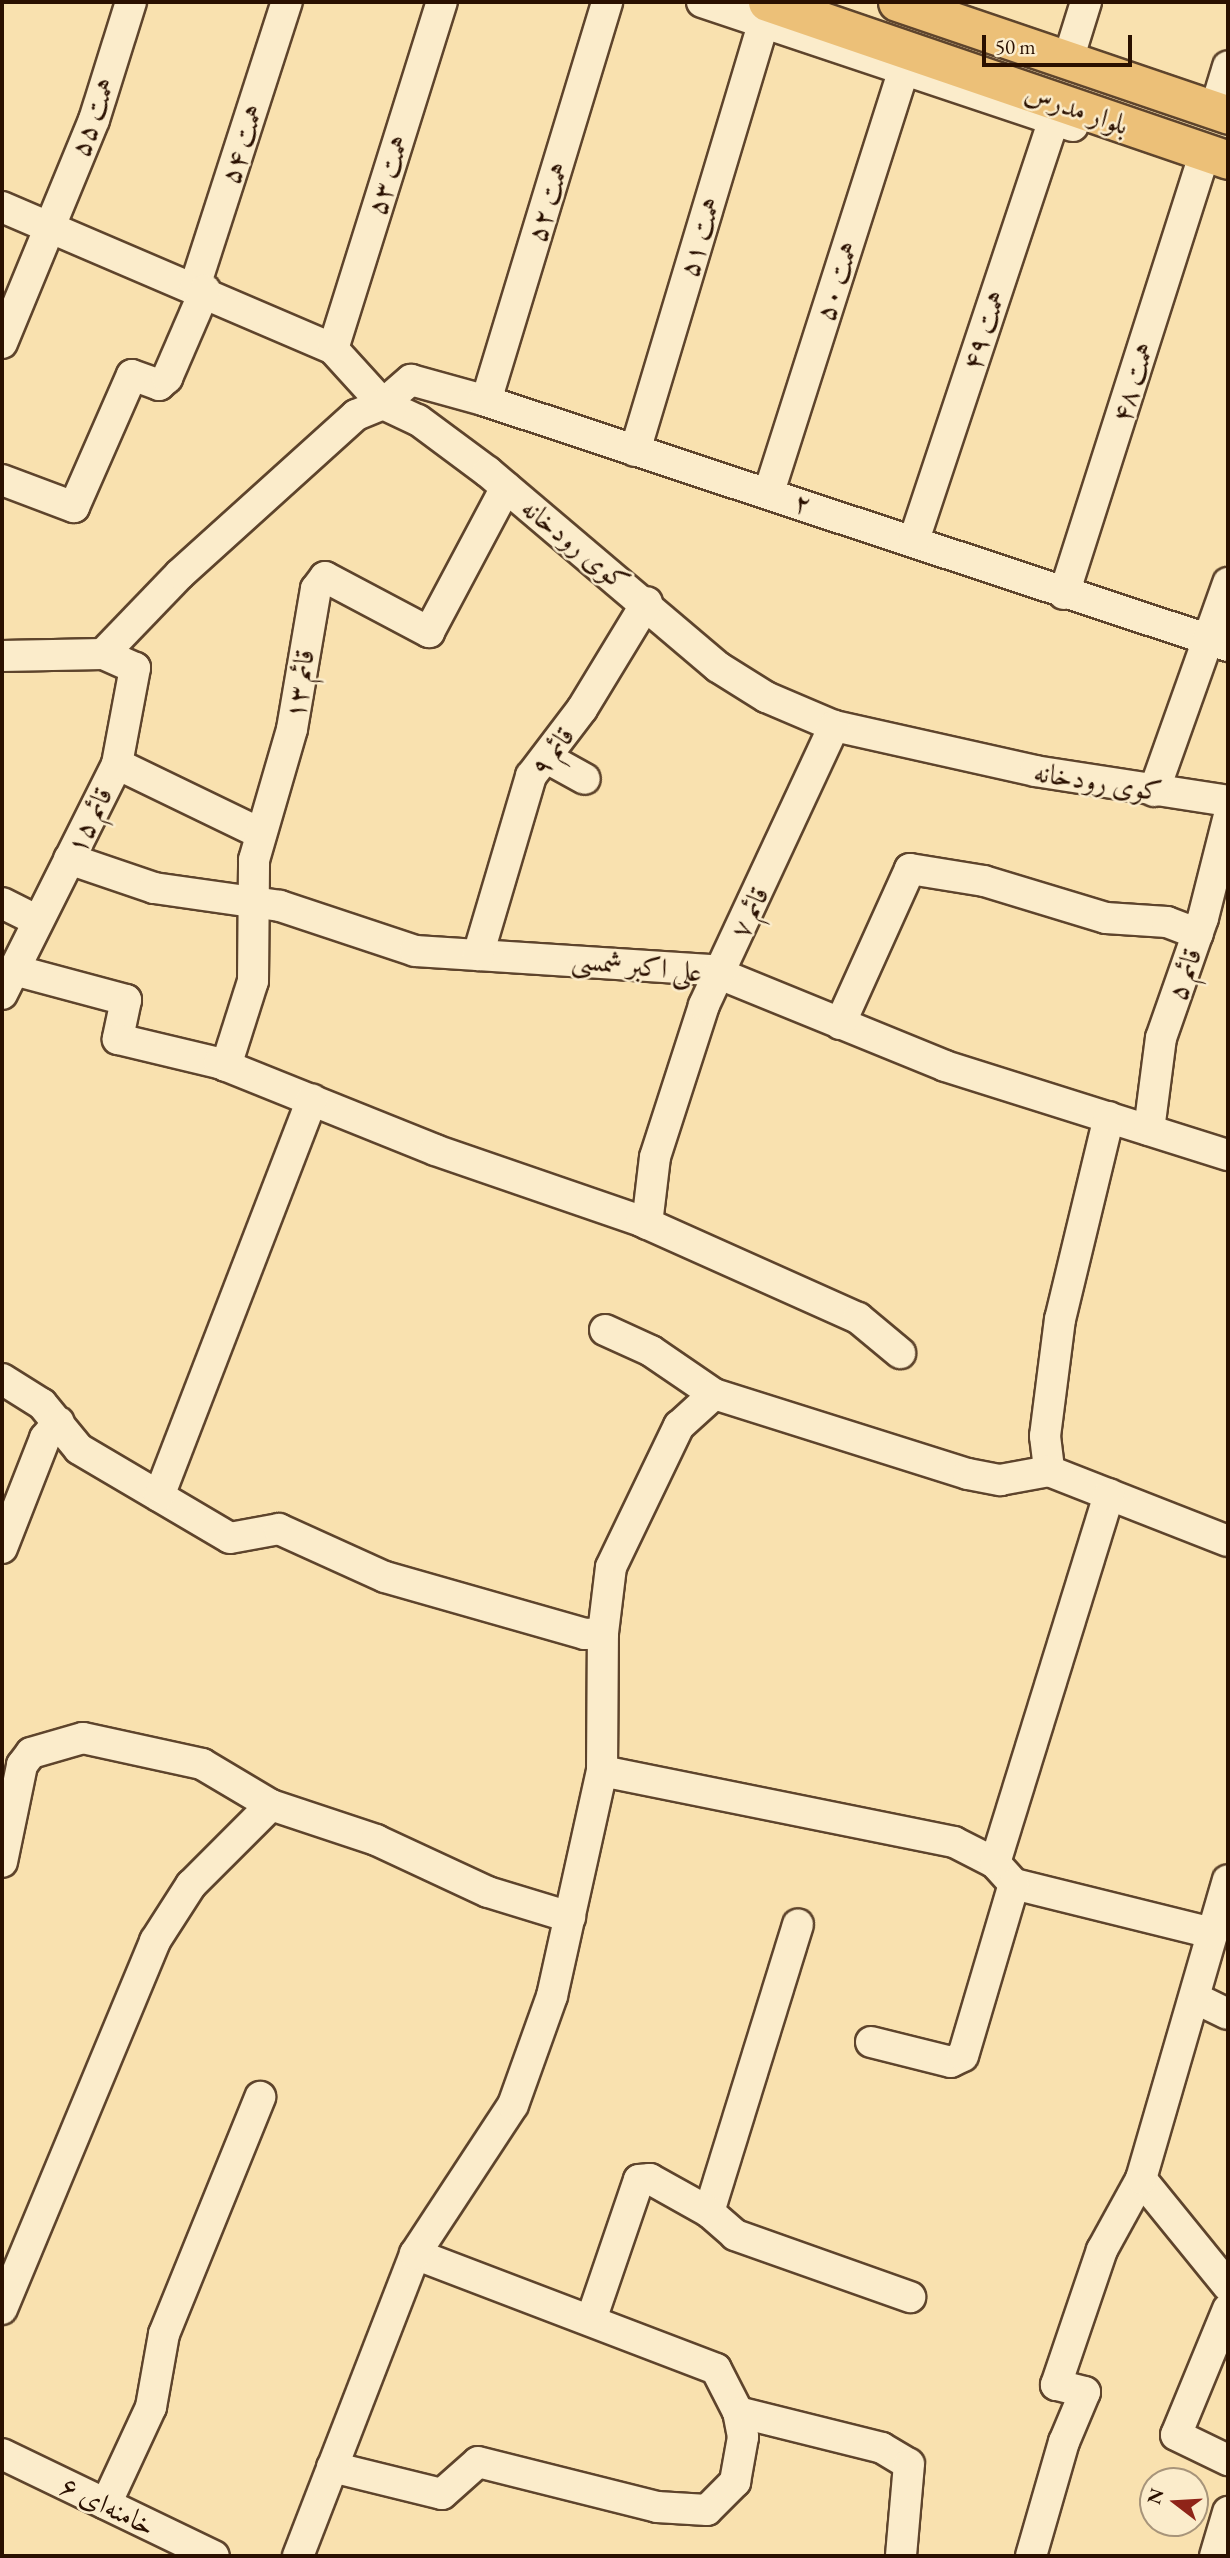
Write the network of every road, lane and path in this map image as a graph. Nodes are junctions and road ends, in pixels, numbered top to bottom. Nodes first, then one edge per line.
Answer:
1 (131, 2) edge
2 (287, 2) edge
3 (442, 2) edge
4 (607, 2) edge
5 (702, 2) edge
6 (897, 2) edge
7 (939, 2) edge
8 (1086, 2) edge
9 (765, 12) edge
10 (1072, 47) junction
11 (1228, 66) edge
12 (904, 70) junction
13 (1225, 103) edge
14 (1054, 120) junction
15 (1151, 143) junction
16 (1214, 165) edge
17 (1228, 179) edge
18 (2, 207) edge
19 (48, 229) junction
20 (200, 288) junction
21 (2, 343) edge
22 (332, 349) junction
23 (486, 401) junction
24 (383, 404) junction
25 (635, 451) junction
26 (2, 480) edge
27 (506, 487) junction
28 (769, 492) junction
29 (914, 540) junction
30 (1228, 583) edge
31 (1064, 594) junction
32 (646, 602) junction
33 (1219, 643) edge
34 (103, 654) junction
35 (2, 656) edge
36 (834, 726) junction
37 (547, 758) junction
38 (117, 764) junction
39 (585, 779) dead end
40 (1154, 791) junction
41 (1228, 801) edge
42 (1228, 819) edge
43 (260, 833) junction
44 (69, 859) junction
45 (2, 903) edge
46 (251, 904) junction
47 (38, 921) junction
48 (1198, 934) junction
49 (478, 955) junction
50 (717, 974) junction
51 (8, 982) edge
52 (840, 1024) junction
53 (226, 1066) junction
54 (312, 1099) junction
55 (1109, 1117) junction
56 (1149, 1130) junction
57 (1228, 1156) edge
58 (647, 1224) junction
59 (605, 1330) dead end
60 (900, 1353) dead end
61 (2, 1380) edge
62 (714, 1394) junction
63 (59, 1422) junction
64 (1049, 1471) junction
65 (1109, 1494) junction
66 (159, 1496) junction
67 (1228, 1541) edge
68 (2, 1548) edge
69 (603, 1633) junction
70 (602, 1771) junction
71 (271, 1805) junction
72 (2, 1862) edge
73 (1004, 1874) junction
74 (1228, 1880) edge
75 (569, 1917) junction
76 (798, 1924) dead end
77 (1212, 1933) junction
78 (1197, 1999) junction
79 (1228, 2014) edge
80 (871, 2042) dead end
81 (260, 2097) dead end
82 (1141, 2179) junction
83 (709, 2212) junction
84 (415, 2254) junction
85 (1228, 2286) edge
86 (911, 2297) dead end
87 (2, 2309) edge
88 (1228, 2309) edge
89 (591, 2320) junction
90 (738, 2412) junction
91 (2, 2454) edge
92 (1228, 2460) edge
93 (332, 2467) junction
94 (106, 2504) junction
95 (1228, 2512) edge
96 (214, 2556) edge
97 (298, 2556) edge
98 (901, 2556) edge
99 (1031, 2556) edge
100 (1215, 2556) edge

1 - 19 street, همت ۵۵
2 - 20 street, همت ۵۴
3 - 22 street, همت ۵۳
4 - 23 street, همت ۵۲
5 - 9 street
6 - 13 main road, بلوار مدرس
7 - 10 street, بلوار مدرس
8 - 10 street
9 - 12 street
9 - 15 main road, بلوار مدرس
9 - 25 street, همت ۵۱
10 - 13 street, بلوار مدرس
11 - 13 street
12 - 14 street
12 - 28 street, همت ۵۰
14 - 15 street
14 - 29 street, همت ۴۹
15 - 16 main road, بلوار مدرس
16 - 17 street
16 - 31 street, همت ۴۸
18 - 19 street
19 - 20 street
19 - 21 street, همت ۵۵
20 - 22 street
20 - 26 street, همت ۵۴
22 - 24 street
23 - 24 street, ۲
23 - 25 street, ۲
24 - 27 street, کوی رودخانه
24 - 34 street
25 - 28 street, ۲
27 - 32 street, کوی رودخانه
27 - 43 street, قائم ۱۳
28 - 29 street, ۲
29 - 31 street, ۲
30 - 33 street
31 - 33 street, ۲
32 - 36 street, کوی رودخانه
32 - 37 street, قائم ۹
33 - 40 street
34 - 35 street
34 - 38 street, قائم ۱۵
36 - 40 street, کوی رودخانه
36 - 50 street, قائم ۷
37 - 39 street
37 - 49 street, قائم ۹
38 - 43 street
38 - 44 street, قائم ۱۵
40 - 41 street, کوی رودخانه
42 - 48 street, قائم ۵
43 - 46 street, قائم ۱۳
44 - 46 street, علی اکبر شمسی
44 - 47 street, قائم ۱۵
45 - 47 street
46 - 49 street, علی اکبر شمسی
46 - 53 street, قائم ۱۳
47 - 51 street, قائم ۱۵
48 - 52 street
48 - 56 street, قائم ۵
49 - 50 street, علی اکبر شمسی
50 - 52 street, علی اکبر شمسی
50 - 58 street, قائم ۷
51 - 53 street
52 - 55 street, علی اکبر شمسی
53 - 54 street
54 - 58 street
54 - 66 street
55 - 56 street, علی اکبر شمسی
55 - 64 street
56 - 57 street, علی اکبر شمسی
58 - 60 street
59 - 62 street
61 - 63 street
62 - 64 street
62 - 69 street
63 - 66 street
63 - 68 street
64 - 65 street
65 - 67 street
65 - 73 street
66 - 69 street
69 - 70 street
70 - 73 street
70 - 75 street
71 - 72 street
71 - 75 street
71 - 87 street
73 - 77 street
73 - 80 street
74 - 77 street
75 - 84 street
76 - 83 street
77 - 78 street
78 - 79 street
78 - 82 street
81 - 94 street
82 - 85 street
82 - 99 street
83 - 86 street
83 - 89 street
84 - 89 street
84 - 93 street
88 - 92 street
89 - 90 street
90 - 93 street
90 - 98 street
91 - 94 street, خامنه‌ای ۶
93 - 97 street
94 - 96 street, خامنه‌ای ۶
95 - 100 street

